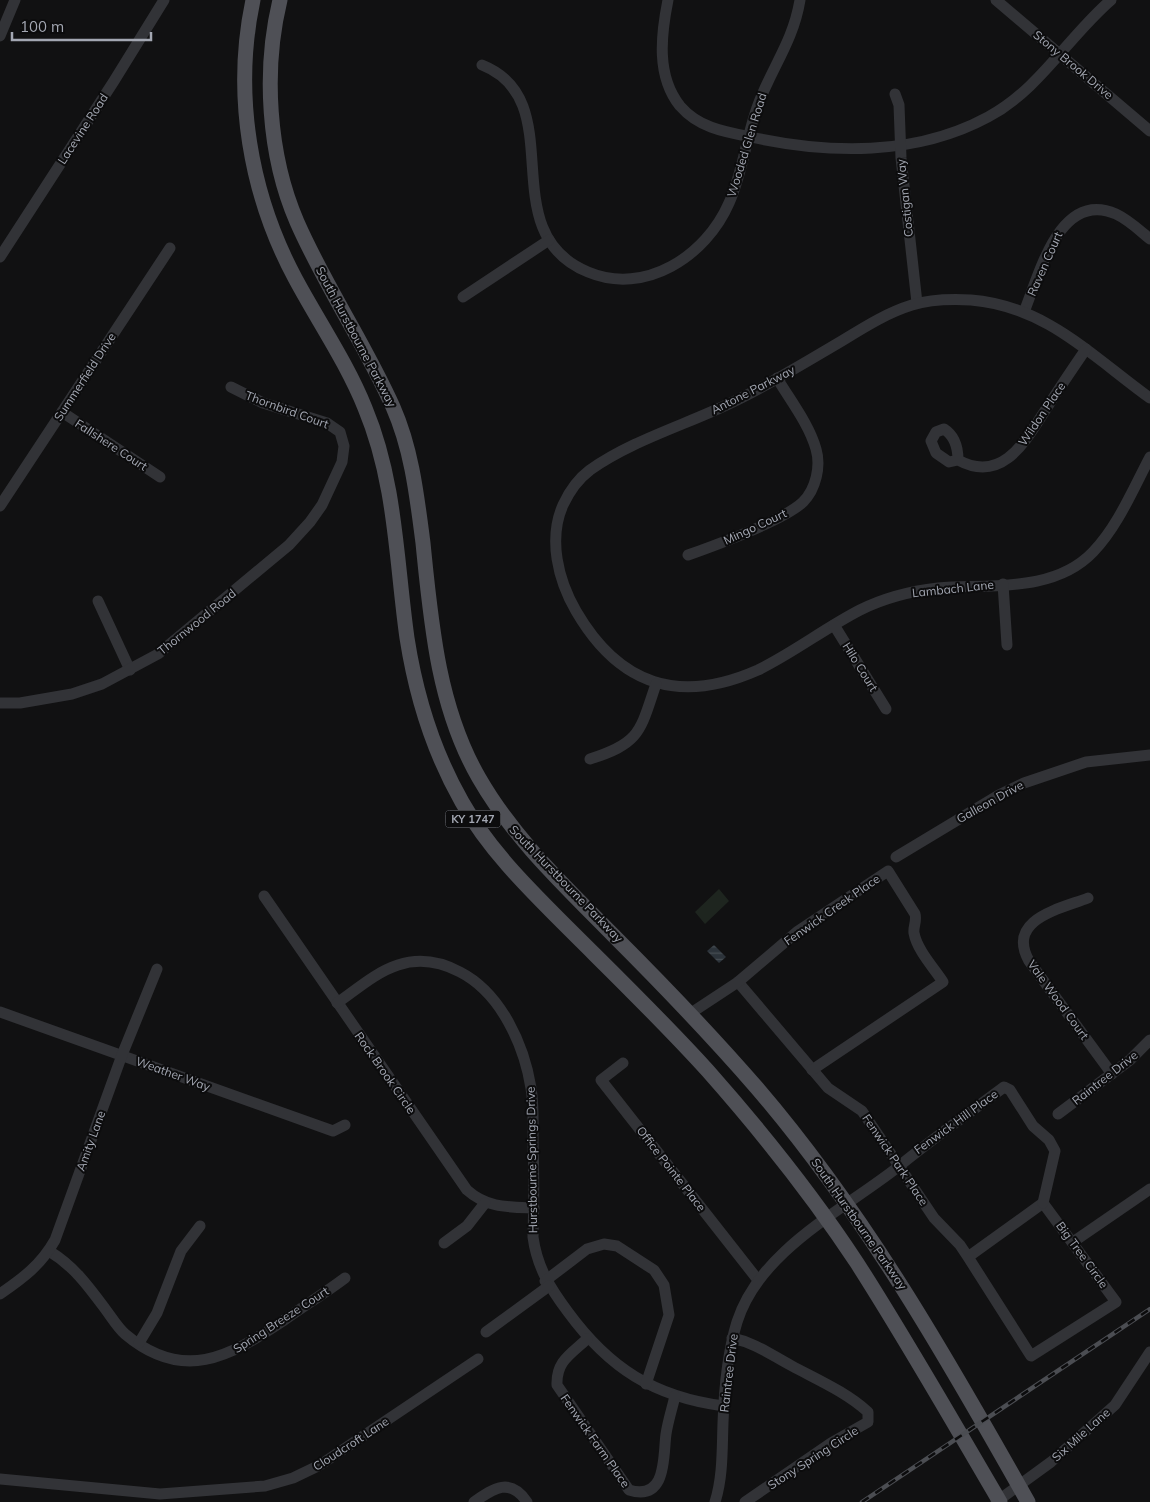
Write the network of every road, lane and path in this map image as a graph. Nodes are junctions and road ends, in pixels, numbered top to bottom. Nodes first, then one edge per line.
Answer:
1 (15, 0) edge
2 (164, 0) edge
3 (253, 0) edge
4 (280, 0) edge
5 (668, 0) edge
6 (800, 0) edge
7 (996, 0) edge
8 (1110, 0) edge
9 (0, 36) edge
10 (1060, 53) junction
11 (482, 65) dead end
12 (895, 94) dead end
13 (1150, 131) edge
14 (749, 137) junction
15 (900, 146) junction
16 (1150, 239) edge
17 (549, 240) junction
18 (170, 248) dead end
19 (0, 257) edge
20 (463, 297) dead end
21 (918, 303) junction
22 (1024, 312) junction
23 (1086, 349) junction
24 (778, 378) junction
25 (230, 387) dead end
26 (1150, 398) edge
27 (62, 412) junction
28 (1150, 457) edge
29 (958, 460) dead end
30 (160, 477) dead end
31 (329, 491) joint
32 (0, 506) edge
33 (688, 555) dead end
34 (1003, 584) junction
35 (98, 601) dead end
36 (834, 625) junction
37 (1008, 645) dead end
38 (130, 670) junction
39 (656, 684) junction
40 (0, 703) edge
41 (886, 709) dead end
42 (1150, 755) edge
43 (590, 759) dead end
44 (896, 857) dead end
45 (264, 896) dead end
46 (1088, 898) dead end
47 (157, 969) dead end
48 (738, 982) junction
49 (337, 1003) junction
50 (0, 1012) edge
51 (691, 1013) junction
52 (1150, 1040) edge
53 (122, 1055) junction
54 (623, 1063) dead end
55 (812, 1070) junction
56 (1112, 1074) junction
57 (1058, 1114) dead end
58 (345, 1125) dead end
59 (898, 1166) junction
60 (1150, 1189) edge
61 (485, 1203) junction
62 (1043, 1203) junction
63 (848, 1204) junction
64 (534, 1208) junction
65 (826, 1218) junction
66 (200, 1226) dead end
67 (1073, 1242) junction
68 (444, 1243) dead end
69 (49, 1251) junction
70 (968, 1257) junction
71 (345, 1278) dead end
72 (758, 1280) junction
73 (547, 1283) junction
74 (0, 1294) edge
75 (486, 1332) dead end
76 (732, 1338) junction
77 (587, 1339) junction
78 (139, 1343) junction
79 (1150, 1352) edge
80 (1032, 1356) joint
81 (478, 1359) dead end
82 (646, 1384) junction
83 (675, 1396) junction
84 (724, 1406) junction
85 (0, 1478) edge
86 (1018, 1486) junction
87 (998, 1501) edge
88 (474, 1502) edge
89 (527, 1502) edge
90 (715, 1502) edge
91 (745, 1502) edge
92 (1028, 1502) edge

1 - 9 street
2 - 19 street, Lacevine Road
3 - 65 main road, South Hurstbourne Parkway / KY 1747
4 - 51 main road, South Hurstbourne Parkway / KY 1747
5 - 14 street
6 - 14 street, Wooded Glen Road
7 - 10 street, Stony Brook Drive
8 - 10 street
10 - 13 street, Stony Brook Drive
10 - 15 street
11 - 17 street, Wooded Glen Road
12 - 15 street, Costigan Way
14 - 15 street
14 - 17 street, Wooded Glen Road
15 - 21 street, Costigan Way
16 - 22 street, Raven Court
17 - 20 street
18 - 27 street, Summerfield Drive
21 - 22 street, Antone Parkway
21 - 24 street, Antone Parkway
22 - 23 street, Antone Parkway
23 - 26 street, Antone Parkway
23 - 29 street, Wildon Place
24 - 33 street, Mingo Court
24 - 39 street, Antone Parkway
25 - 31 street, Thornbird Court
27 - 30 street, Fallshere Court
27 - 32 street, Summerfield Drive
28 - 34 street, Lambach Lane
31 - 38 street, Thornwood Road
34 - 36 street, Lambach Lane
34 - 37 street
35 - 38 street
36 - 39 street, Lambach Lane
36 - 41 street, Hilo Court
38 - 40 street, Thornwood Road
39 - 43 street
42 - 44 street, Galleon Drive
45 - 49 street, Rock Brook Circle
46 - 56 street, Vale Wood Court
47 - 53 street, Amity Lane
48 - 51 street, Fenwick Creek Place
48 - 55 street, Fenwick Park Place
48 - 55 street, Fenwick Creek Place
49 - 61 street, Rock Brook Circle
49 - 64 street, Hurstbourne Springs Drive
50 - 53 street, Weather Way
51 - 63 main road, South Hurstbourne Parkway / KY 1747
52 - 56 street, Raintree Drive
53 - 58 street, Weather Way
53 - 69 street, Amity Lane
54 - 72 street, Office Pointe Place
55 - 59 street, Fenwick Park Place
56 - 57 street, Raintree Drive
59 - 62 street, Fenwick Hill Place
59 - 63 street, Fenwick Hill Place
59 - 70 street, Fenwick Park Place
60 - 67 street
61 - 64 street, Rock Brook Circle
61 - 68 street
62 - 67 street, Big Tree Circle
62 - 70 street
63 - 65 street, Fenwick Hill Place
63 - 86 main road, South Hurstbourne Parkway / KY 1747
64 - 73 street, Hurstbourne Springs Drive
65 - 72 street, Raintree Drive
65 - 87 main road, South Hurstbourne Parkway / KY 1747
66 - 78 street
67 - 80 street, Big Tree Circle
69 - 74 street, Amity Lane
69 - 78 street, Spring Breeze Court
70 - 80 street, Fenwick Park Place
71 - 78 street, Spring Breeze Court
72 - 76 street, Raintree Drive
73 - 75 street
73 - 77 street, Hurstbourne Springs Drive
73 - 82 street
76 - 84 street, Raintree Drive
76 - 91 street, Stony Spring Circle
77 - 82 street, Hurstbourne Springs Drive
77 - 83 street, Fenwick Farm Place
79 - 86 street, Six Mile Lane
81 - 85 street, Cloudcroft Lane
82 - 83 street, Hurstbourne Springs Drive
83 - 84 street, Hurstbourne Springs Drive
84 - 90 street, Raintree Drive
86 - 87 street, Six Mile Lane
86 - 92 main road, South Hurstbourne Parkway / KY 1747
88 - 89 street

